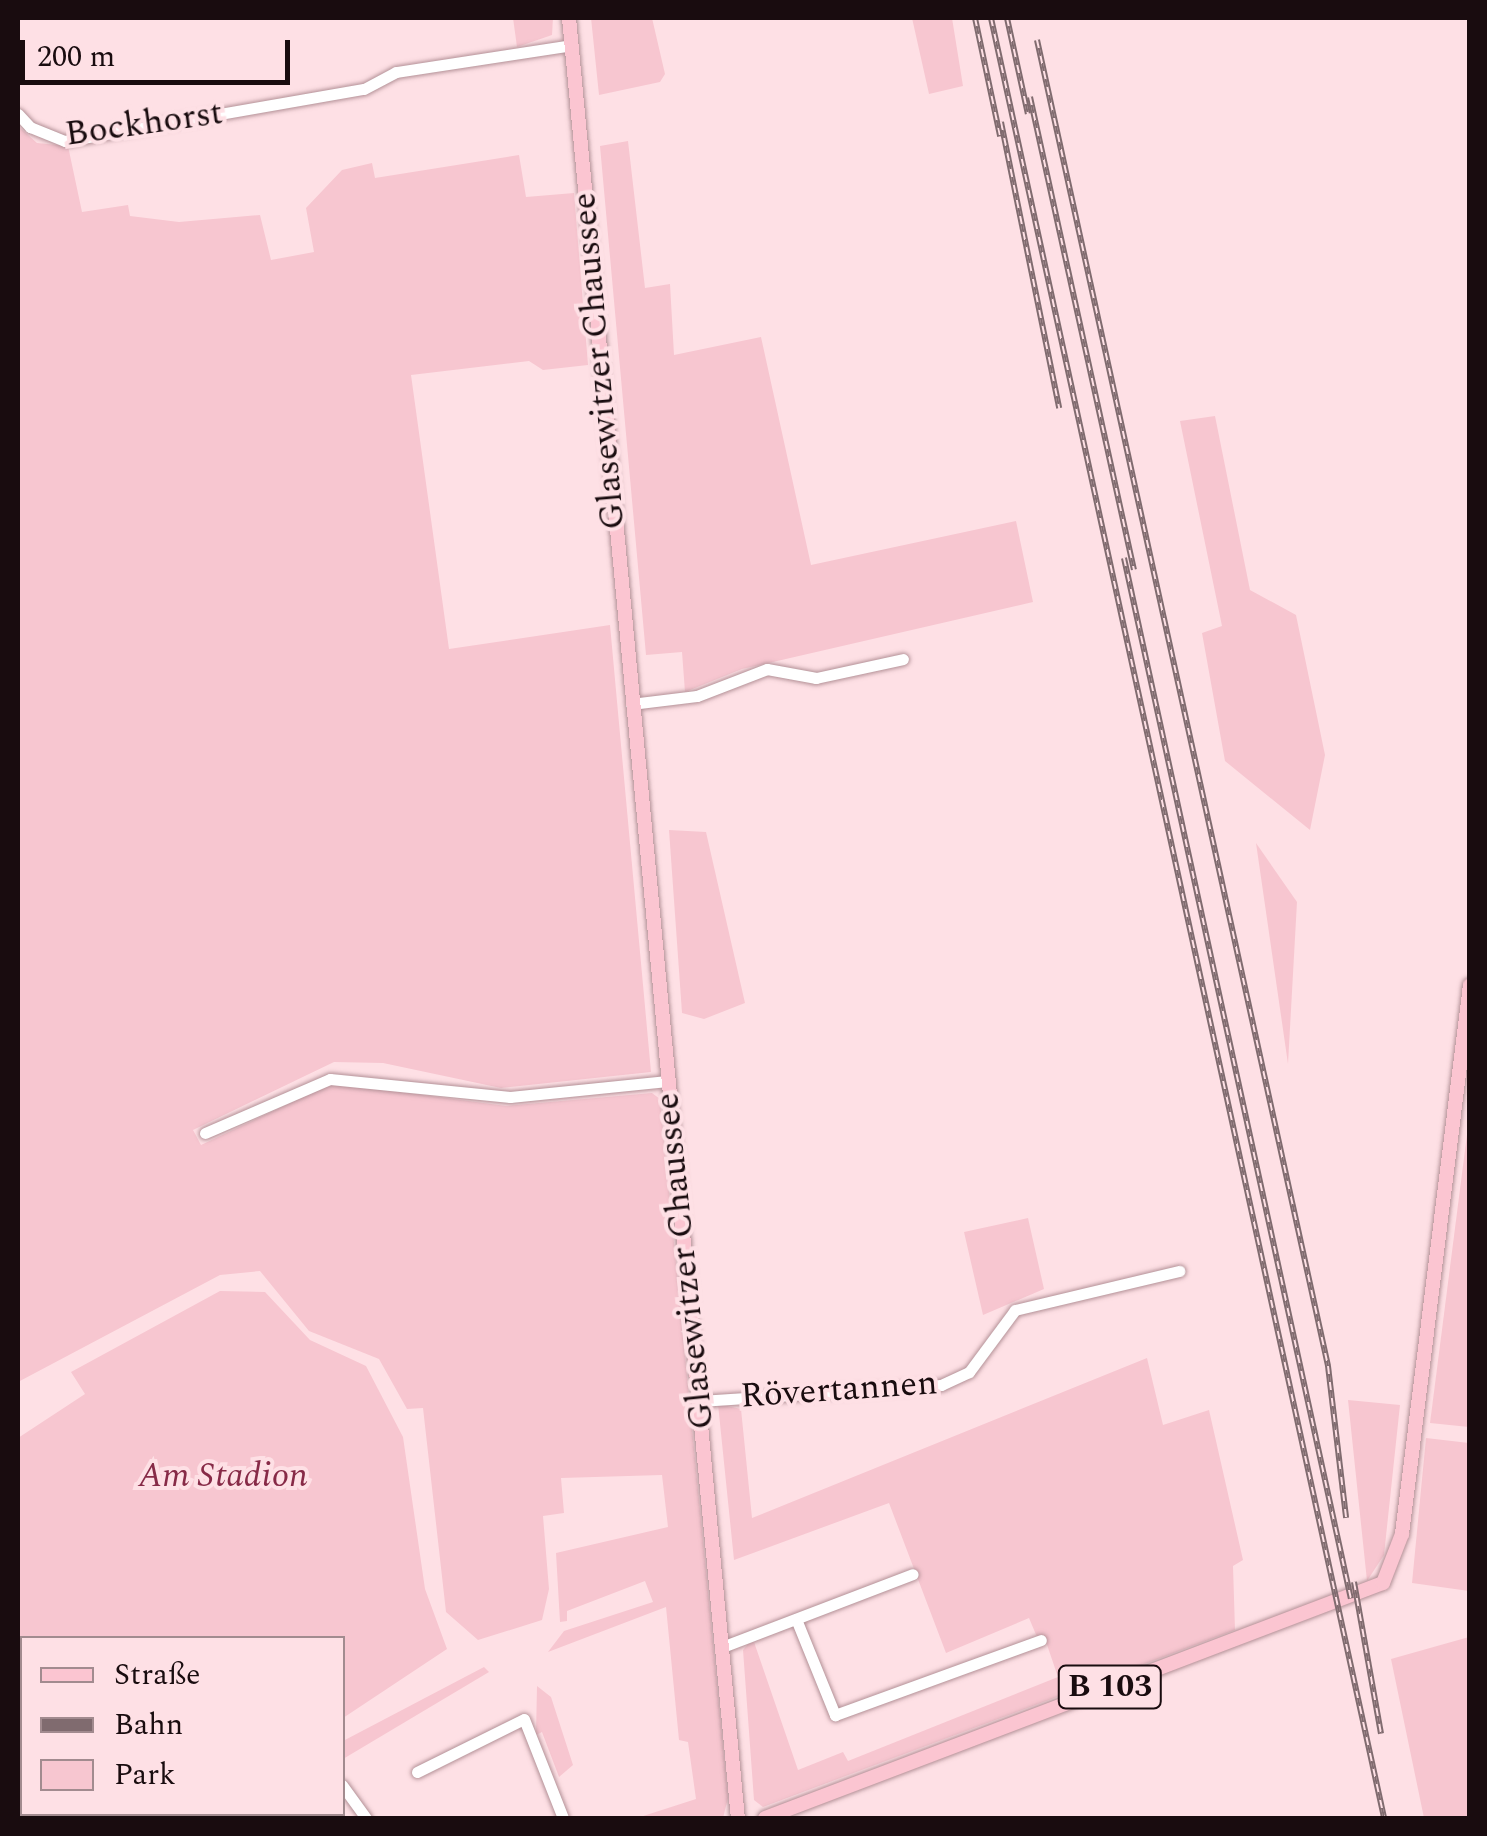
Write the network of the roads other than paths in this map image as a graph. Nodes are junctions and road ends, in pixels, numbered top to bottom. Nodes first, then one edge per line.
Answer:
1 (569, 18) edge
2 (572, 45) junction
3 (18, 114) edge
4 (903, 659) dead end
5 (631, 704) junction
6 (1470, 985) edge
7 (667, 1080) junction
8 (205, 1133) dead end
9 (1179, 1271) dead end
10 (700, 1400) junction
11 (913, 1574) dead end
12 (796, 1619) junction
13 (1041, 1640) dead end
14 (722, 1647) junction
15 (417, 1772) dead end
16 (345, 1790) edge
17 (364, 1818) edge
18 (563, 1818) edge
19 (738, 1818) edge
20 (765, 1818) edge

1 - 2 main road, Glasewitzer Chaussee
2 - 3 street, Bockhorst
2 - 5 main road, Glasewitzer Chaussee
4 - 5 street
5 - 7 main road, Glasewitzer Chaussee
6 - 20 main road, B 103
7 - 8 street
7 - 10 main road, Glasewitzer Chaussee
9 - 10 street, Rövertannen
10 - 14 main road, Glasewitzer Chaussee
11 - 12 street
12 - 13 street
12 - 14 street
14 - 19 main road, Glasewitzer Chaussee
15 - 18 street
16 - 17 street

